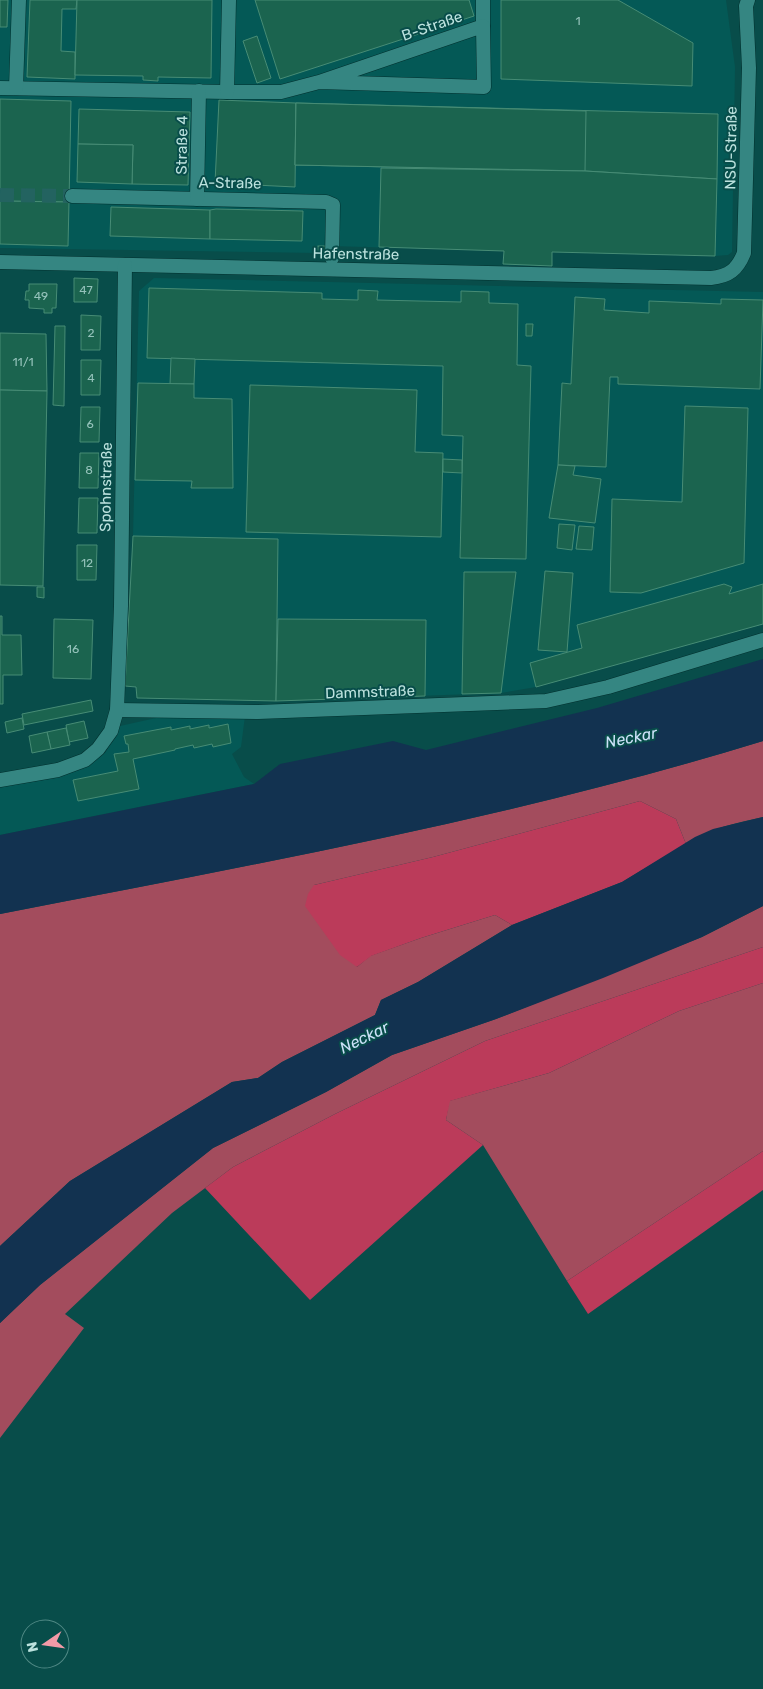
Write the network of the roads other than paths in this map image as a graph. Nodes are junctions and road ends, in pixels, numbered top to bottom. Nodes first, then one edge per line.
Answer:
1 (19, 0) edge
2 (229, 0) edge
3 (482, 0) edge
4 (748, 0) edge
5 (483, 26) junction
6 (319, 82) junction
7 (0, 88) edge
8 (16, 88) junction
9 (199, 92) junction
10 (227, 92) junction
11 (72, 196) tunnel mouth
12 (197, 199) junction
13 (332, 258) dead end
14 (0, 262) edge
15 (125, 265) junction
16 (712, 278) joint
17 (763, 640) edge
18 (117, 710) junction
19 (0, 780) edge

1 - 8 street
2 - 10 street
3 - 5 street
4 - 16 street, NSU-Straße
5 - 6 street, B-Straße
5 - 6 street, B-Straße
6 - 10 street, B-Straße
7 - 8 street, B-Straße
8 - 9 street, B-Straße
9 - 10 street, B-Straße
9 - 12 street, Straße 4
11 - 12 street, A-Straße
12 - 13 street, A-Straße
14 - 15 street, Hafenstraße
15 - 16 street, Hafenstraße
15 - 18 street, Spohnstraße
17 - 18 street, Dammstraße
18 - 19 street

